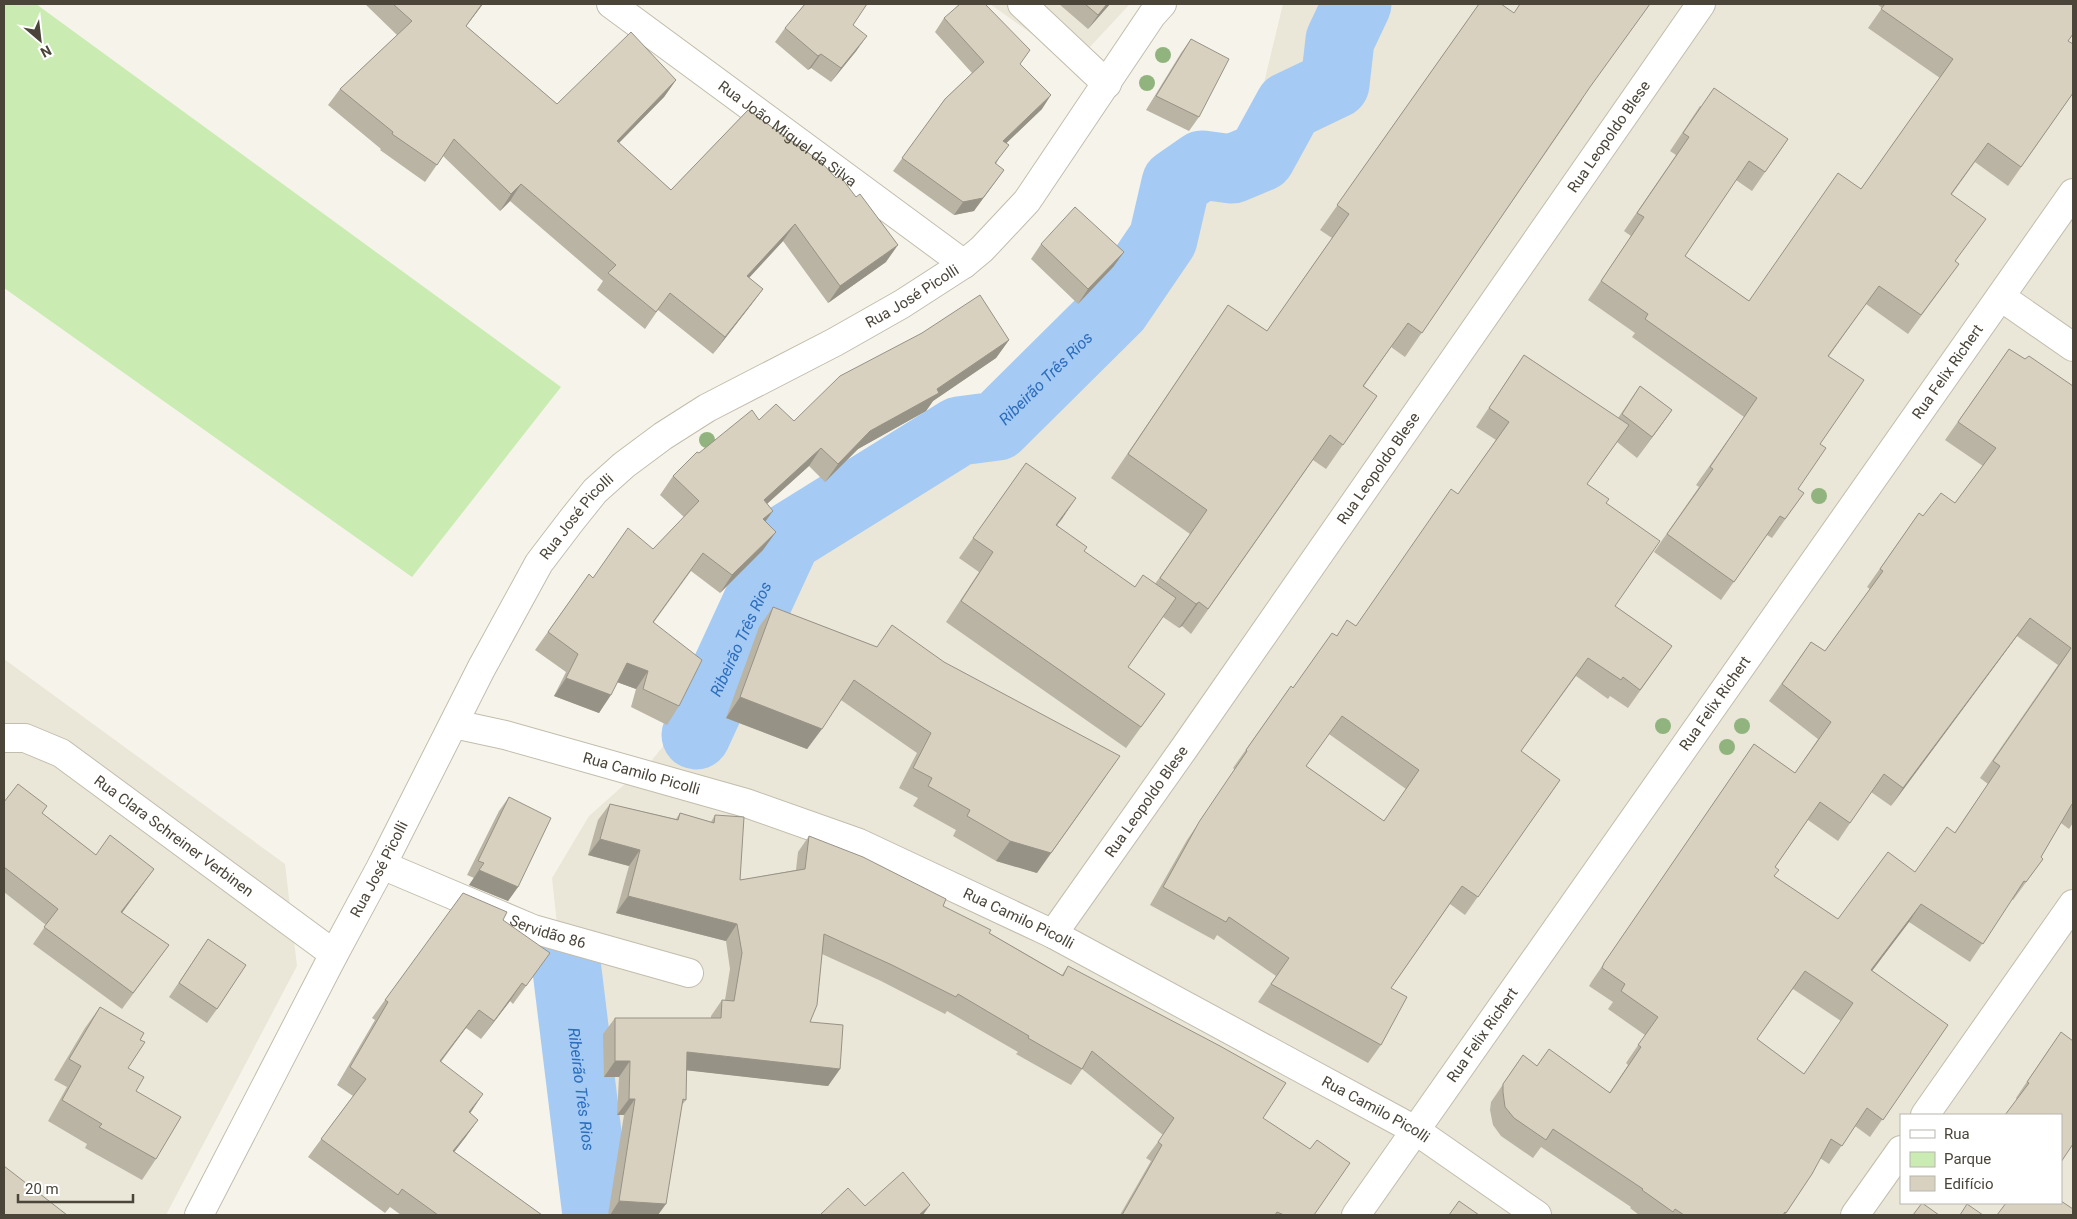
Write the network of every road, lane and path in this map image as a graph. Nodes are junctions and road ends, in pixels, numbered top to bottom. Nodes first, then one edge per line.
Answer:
1 (611, 4) edge
2 (1022, 4) edge
3 (1162, 4) edge
4 (1702, 4) edge
5 (1107, 84) junction
6 (2073, 193) edge
7 (964, 264) junction
8 (2001, 297) junction
9 (2073, 347) edge
10 (454, 724) junction
11 (4, 738) edge
12 (382, 865) junction
13 (2073, 904) edge
14 (1053, 934) junction
15 (334, 954) junction
16 (689, 973) dead end
17 (1926, 1114) edge
18 (1415, 1130) junction
19 (1900, 1151) edge
20 (199, 1215) edge
21 (1356, 1215) edge
22 (1538, 1215) edge
23 (1855, 1215) edge

1 - 7 street, Rua João Miguel da Silva
2 - 5 street
3 - 5 street, Rua José Picolli
4 - 14 street, Rua Leopoldo Blese
5 - 7 street, Rua José Picolli
6 - 8 street, Rua Felix Richert
7 - 10 street, Rua José Picolli
8 - 9 street
8 - 18 street, Rua Felix Richert
10 - 12 street, Rua José Picolli
10 - 14 street, Rua Camilo Picolli
11 - 15 street, Rua Clara Schreiner Verbinen
12 - 15 street, Rua José Picolli
12 - 16 street, Servidão 86
13 - 17 street
14 - 18 street, Rua Camilo Picolli
15 - 20 street, Rua José Picolli
18 - 21 street, Rua Felix Richert
18 - 22 street, Rua Camilo Picolli
19 - 23 street

